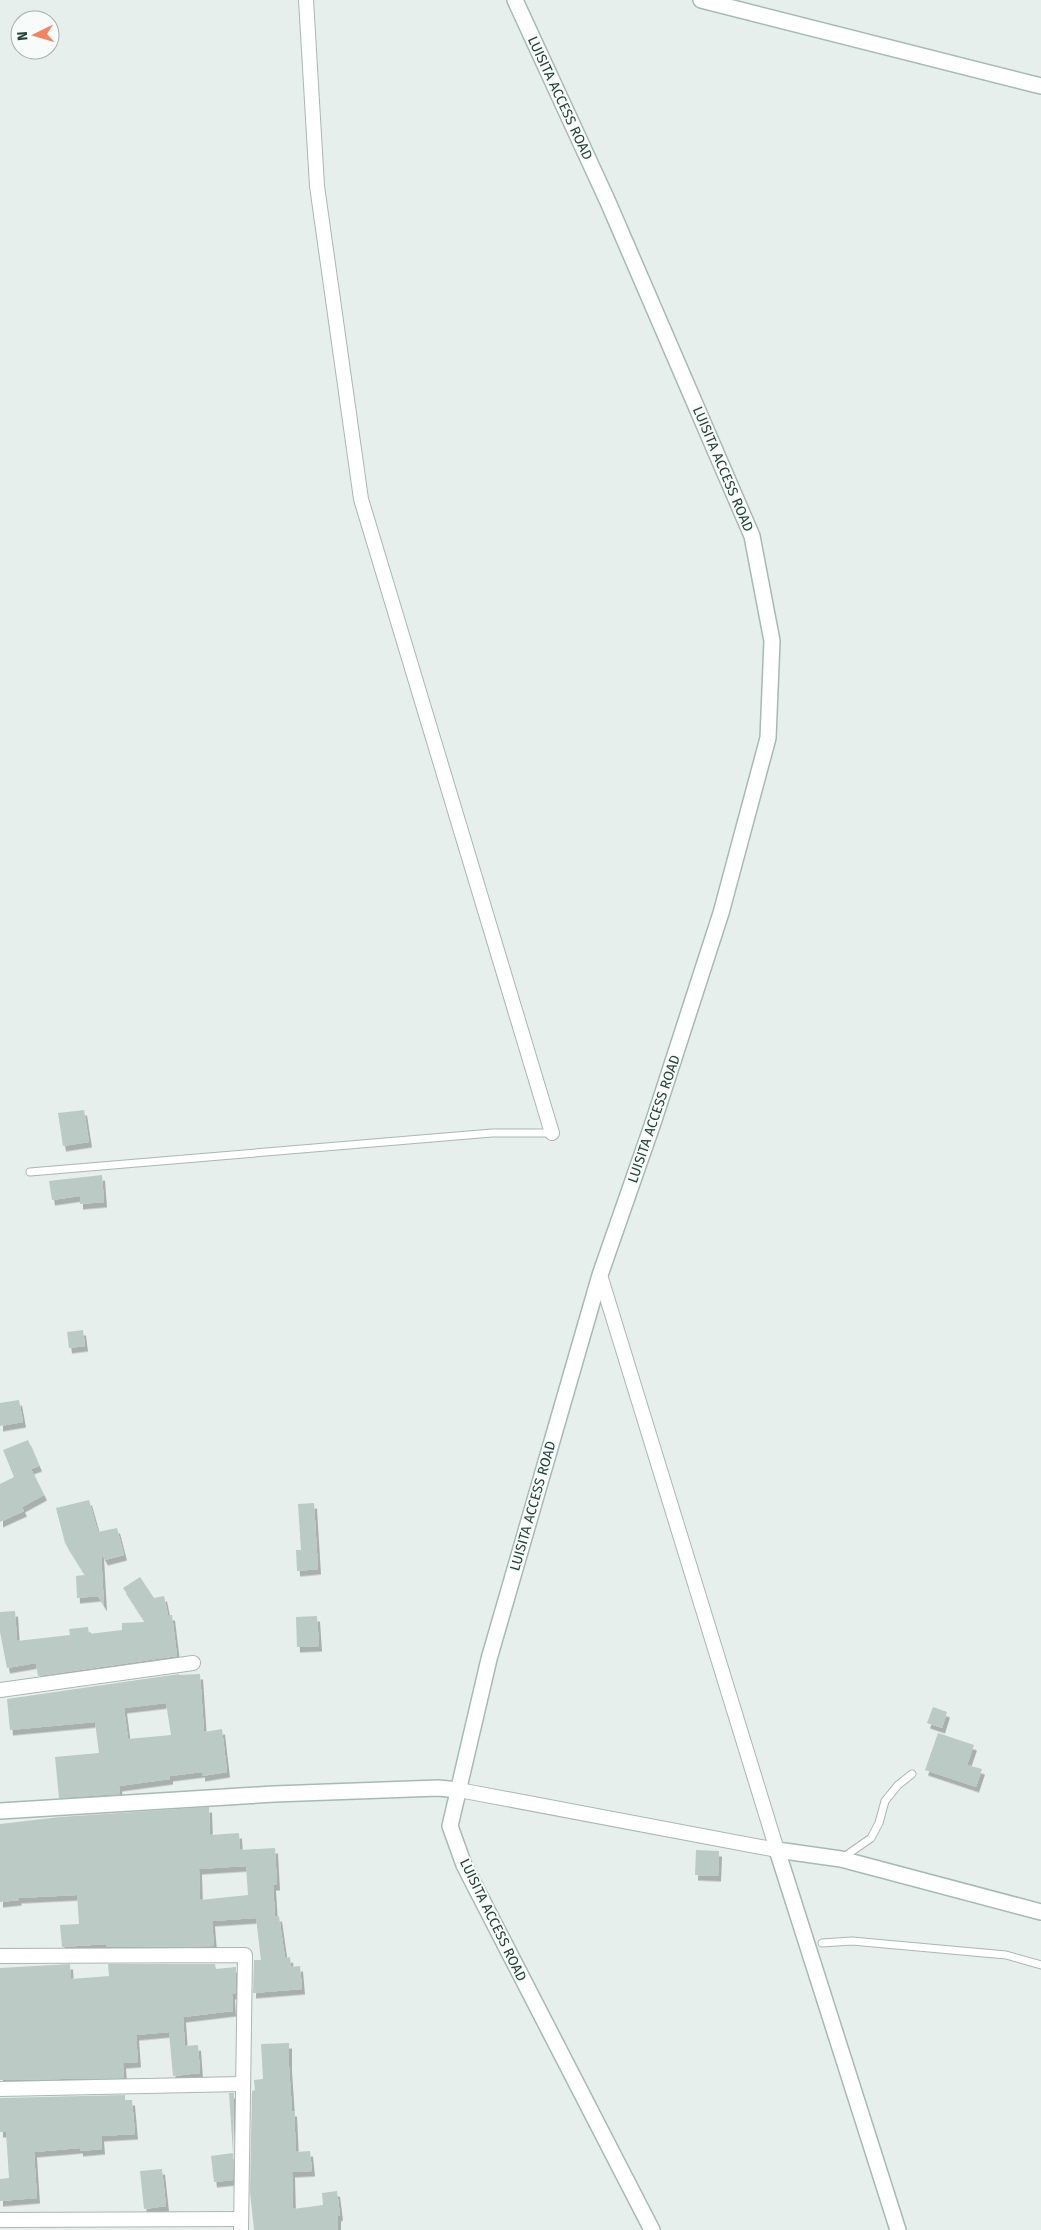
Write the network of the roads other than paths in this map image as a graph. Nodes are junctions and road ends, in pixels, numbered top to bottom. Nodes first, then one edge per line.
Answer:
1 (306, 0) edge
2 (514, 0) edge
3 (701, 0) edge
4 (1041, 86) edge
5 (552, 1133) joint
6 (30, 1172) dead end
7 (600, 1275) junction
8 (193, 1663) dead end
9 (0, 1690) edge
10 (912, 1774) dead end
11 (459, 1790) junction
12 (0, 1811) edge
13 (777, 1850) junction
14 (841, 1859) junction
15 (1041, 1912) edge
16 (822, 1943) dead end
17 (0, 1956) edge
18 (1041, 1965) edge
19 (242, 2084) junction
20 (0, 2089) edge
21 (0, 2220) edge
22 (241, 2225) edge
23 (652, 2230) edge
24 (898, 2230) edge

1 - 5 street
2 - 7 main road, LUISITA ACCESS ROAD
3 - 4 main road
5 - 6 lane
7 - 11 main road, LUISITA ACCESS ROAD
7 - 13 street
8 - 9 street
10 - 14 lane
11 - 12 main road
11 - 13 street
11 - 23 main road, LUISITA ACCESS ROAD
13 - 14 main road
13 - 24 main road
14 - 15 main road
16 - 18 lane
17 - 19 street
19 - 20 street
19 - 22 street
21 - 22 street

